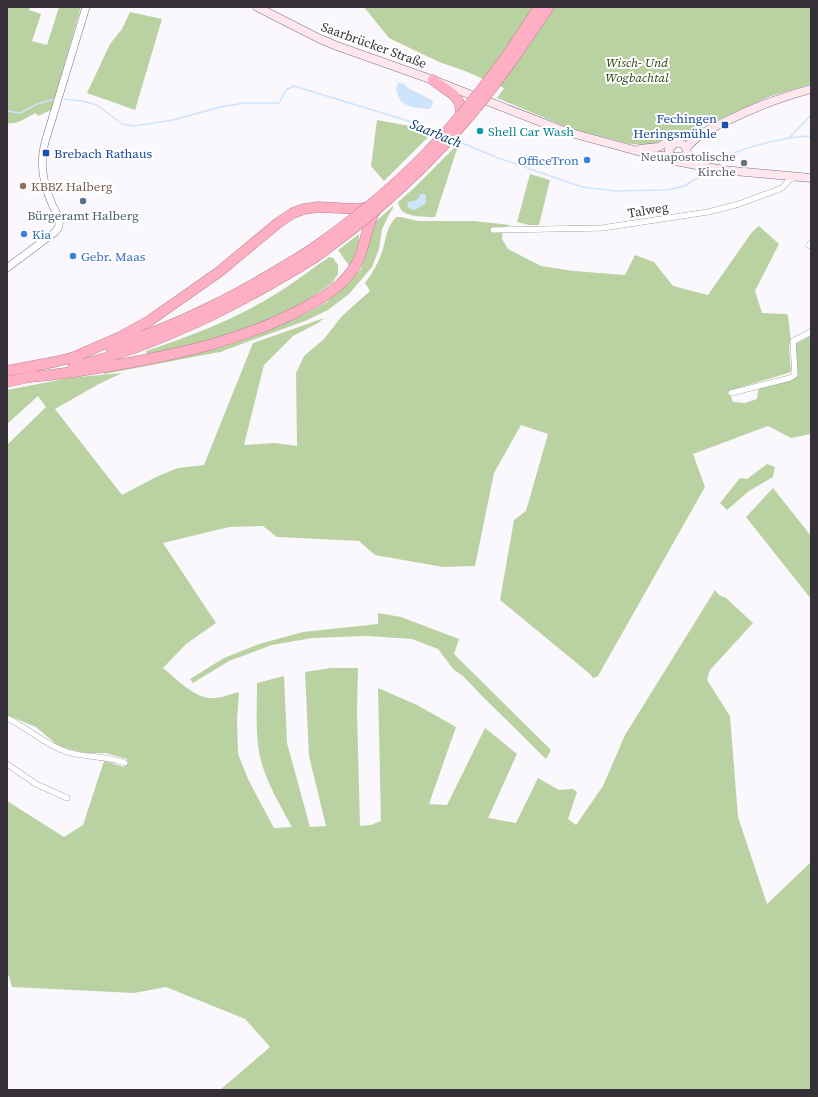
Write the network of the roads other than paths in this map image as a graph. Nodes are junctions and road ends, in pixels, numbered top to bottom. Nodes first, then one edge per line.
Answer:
1 (86, 7) edge
2 (257, 7) edge
3 (539, 7) edge
4 (549, 7) edge
5 (511, 56) junction
6 (433, 80) junction
7 (811, 89) edge
8 (481, 98) junction
9 (460, 122) junction
10 (719, 124) junction
11 (700, 131) junction
12 (629, 148) junction
13 (685, 148) junction
14 (639, 149) junction
15 (669, 152) junction
16 (703, 167) junction
17 (798, 176) junction
18 (811, 178) edge
19 (381, 200) junction
20 (332, 207) junction
21 (493, 230) dead end
22 (811, 243) edge
23 (364, 246) junction
24 (811, 246) edge
25 (312, 254) junction
26 (7, 268) edge
27 (811, 332) edge
28 (74, 357) junction
29 (7, 371) edge
30 (30, 377) junction
31 (7, 382) edge
32 (730, 393) dead end
33 (7, 718) edge
34 (125, 763) dead end
35 (7, 764) edge
36 (68, 798) dead end

1 - 26 street
2 - 6 main road, Saarbrücker Straße
3 - 5 highway
4 - 5 highway
5 - 25 highway, bridge
6 - 8 main road, Saarbrücker Straße
6 - 9 highway
7 - 10 main road
8 - 9 highway
8 - 12 main road, Saarbrücker Straße
9 - 19 highway, bridge
10 - 11 main road
10 - 13 main road
11 - 13 main road
11 - 14 main road
12 - 14 main road
12 - 15 main road
13 - 15 main road
13 - 15 main road
13 - 16 main road
14 - 15 main road
15 - 16 main road
16 - 17 main road
17 - 18 main road
17 - 21 street, Talweg
19 - 20 highway
19 - 23 highway
20 - 23 highway
20 - 28 highway
22 - 24 street
23 - 30 highway
25 - 28 highway
25 - 30 highway
27 - 32 street
28 - 29 highway
30 - 31 highway
33 - 34 street
35 - 36 street

